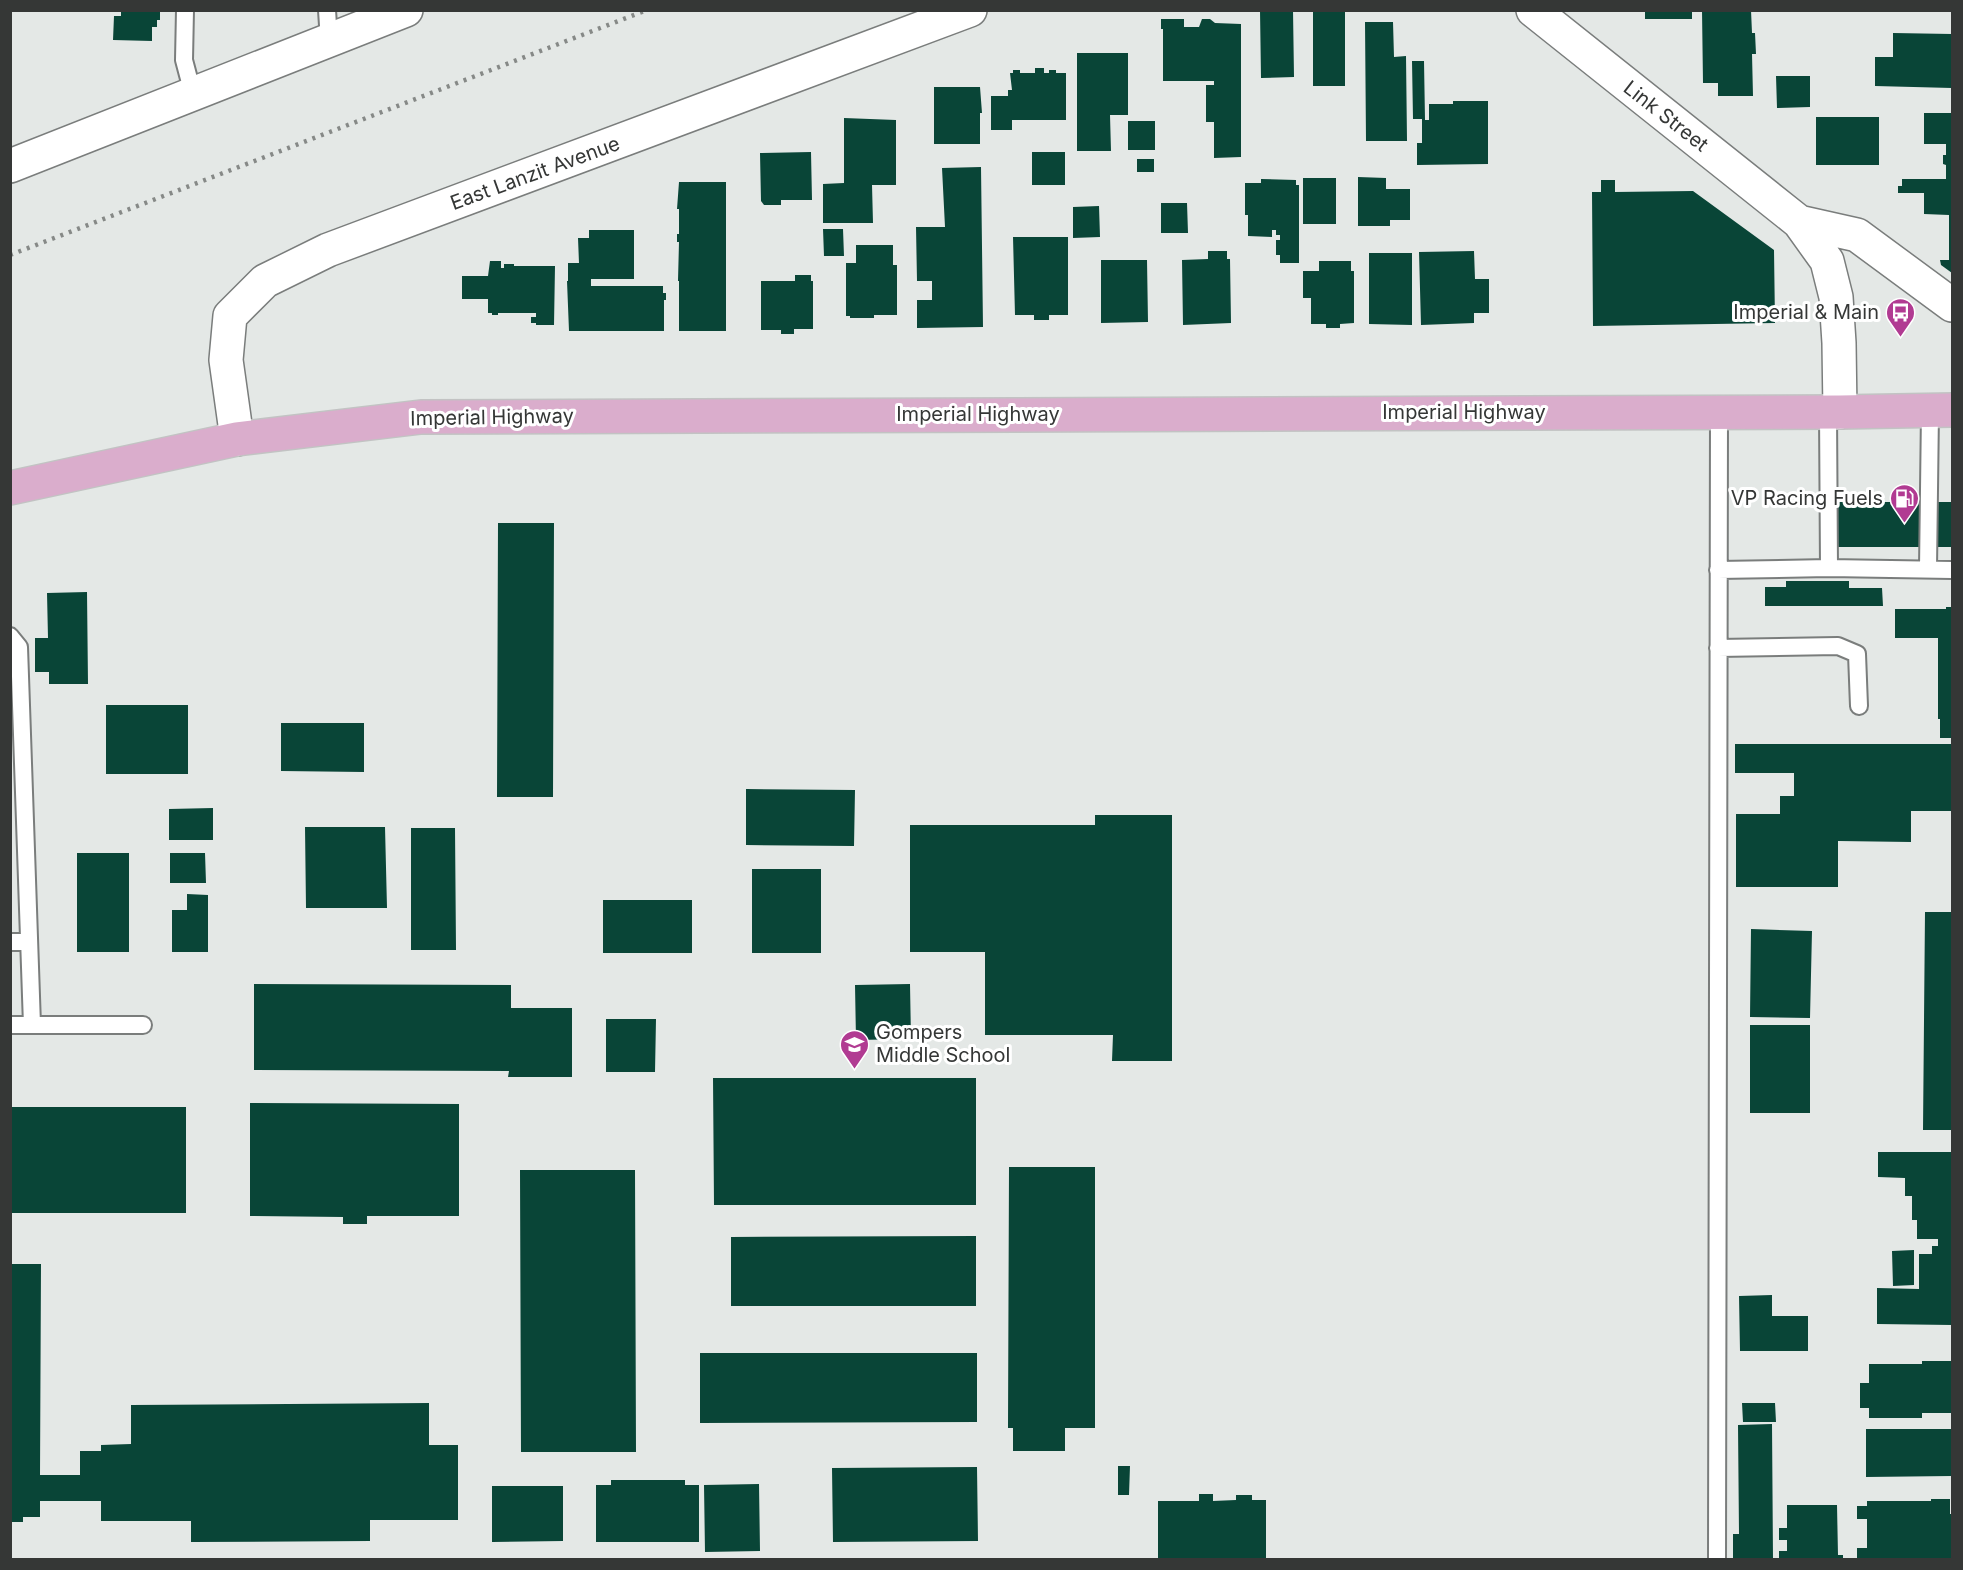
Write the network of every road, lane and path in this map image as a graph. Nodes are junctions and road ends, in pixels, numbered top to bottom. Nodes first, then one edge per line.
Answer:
1 (185, 10) edge
2 (406, 10) edge
3 (970, 10) edge
4 (1533, 10) edge
5 (328, 26) edge
6 (193, 94) junction
7 (10, 166) edge
8 (1799, 222) junction
9 (1953, 305) edge
10 (1941, 410) edge
11 (1719, 412) junction
12 (1834, 412) junction
13 (237, 439) junction
14 (10, 488) edge
15 (1829, 568) junction
16 (1928, 569) junction
17 (1718, 570) junction
18 (1953, 570) edge
19 (10, 636) edge
20 (1718, 648) junction
21 (1859, 706) dead end
22 (10, 942) edge
23 (29, 942) junction
24 (10, 1025) edge
25 (32, 1025) junction
26 (144, 1025) dead end
27 (1717, 1560) edge

1 - 6 lane
2 - 5 street
3 - 13 street, East Lanzit Avenue
4 - 8 street, Link Street
5 - 6 street
6 - 7 street
8 - 9 street, Link Street
8 - 12 street, Link Street
10 - 12 main road, Imperial Highway
10 - 16 lane
11 - 12 main road, Imperial Highway
11 - 13 main road, Imperial Highway
11 - 17 lane
12 - 15 lane
13 - 14 main road, Imperial Highway
15 - 16 lane
15 - 17 lane
16 - 18 lane
17 - 20 lane
19 - 23 lane
20 - 21 lane
20 - 27 lane
22 - 23 lane
23 - 25 lane
24 - 25 lane
25 - 26 lane

